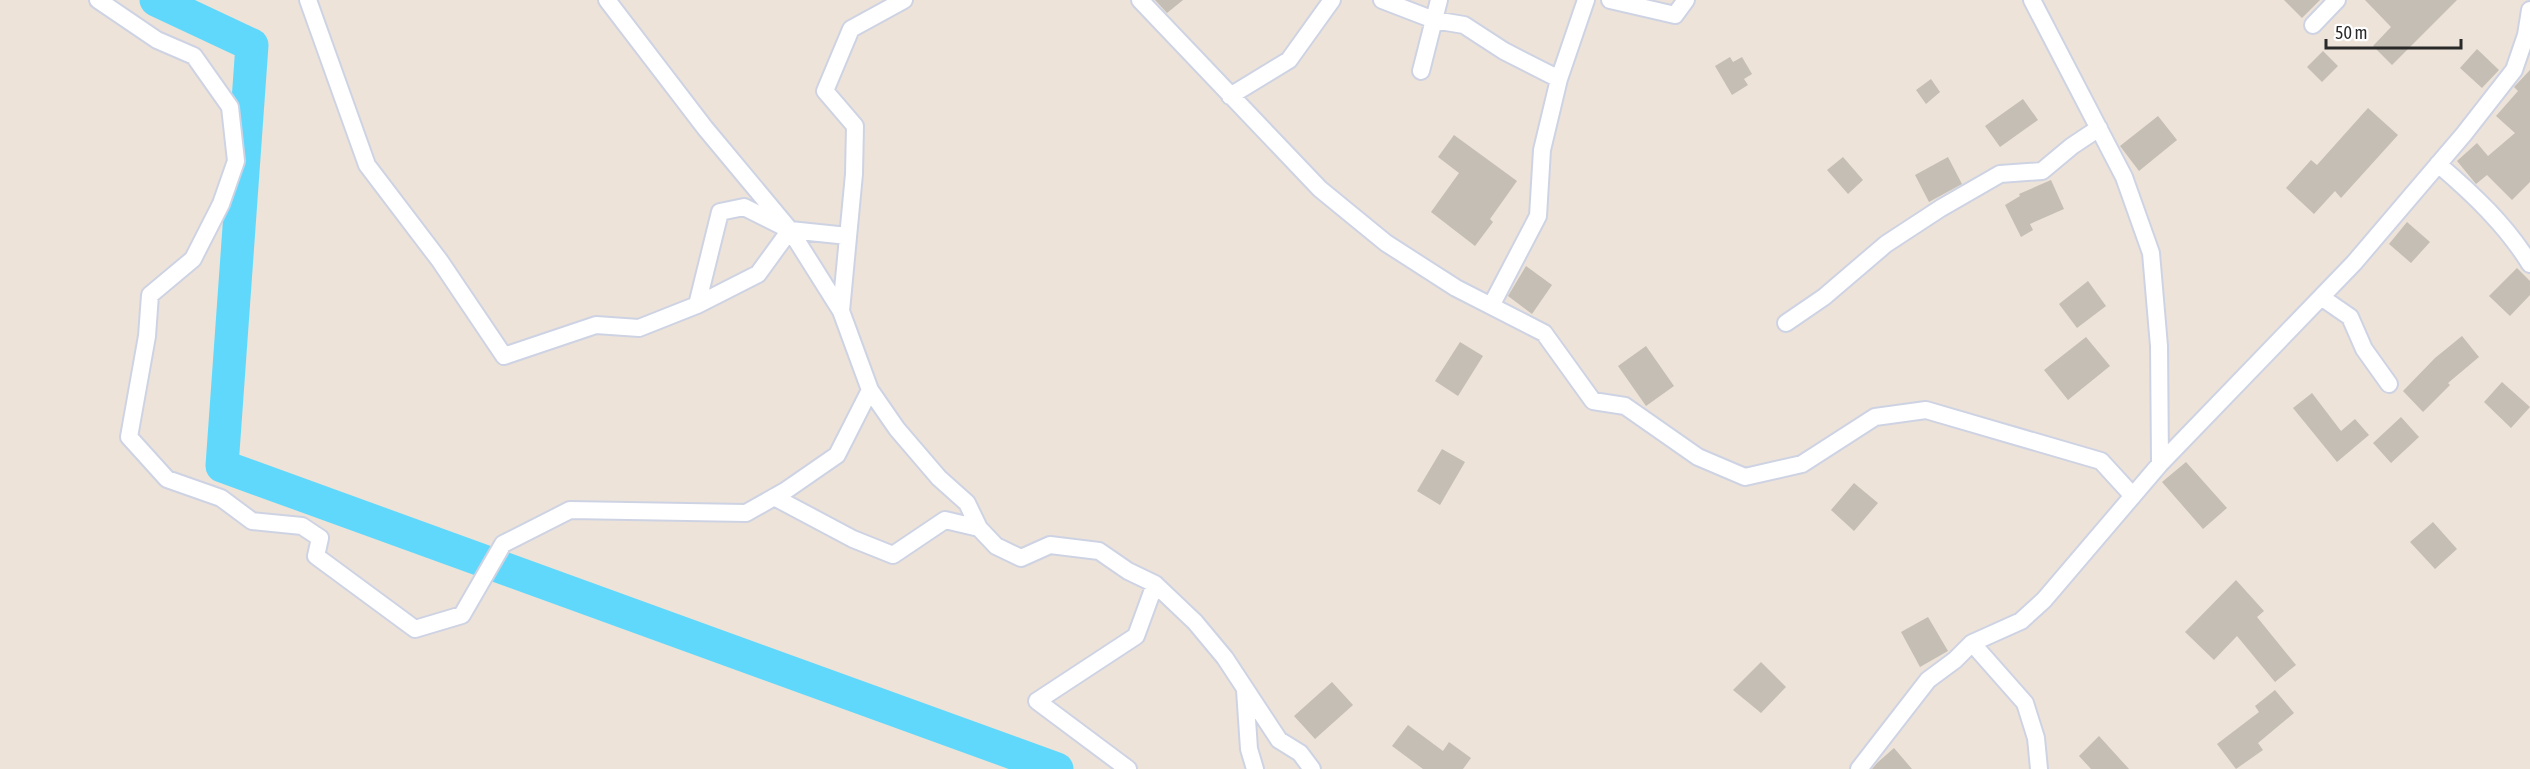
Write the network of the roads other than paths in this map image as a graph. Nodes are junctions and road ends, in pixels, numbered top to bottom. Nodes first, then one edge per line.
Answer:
1 (98, 0) edge
2 (308, 0) edge
3 (608, 0) edge
4 (904, 0) edge
5 (1140, 0) edge
6 (1332, 0) edge
7 (1382, 0) edge
8 (1438, 0) edge
9 (1586, 0) edge
10 (1610, 0) edge
11 (1686, 0) edge
12 (2032, 0) edge
13 (2337, 0) edge
14 (2530, 10) edge
15 (1434, 20) junction
16 (2313, 25) dead end
17 (1421, 70) dead end
18 (1559, 79) junction
19 (1230, 96) junction
20 (2098, 128) junction
21 (2438, 164) junction
22 (790, 230) junction
23 (848, 236) junction
24 (2530, 264) edge
25 (2321, 297) junction
26 (697, 305) junction
27 (1491, 306) junction
28 (841, 311) junction
29 (1786, 323) dead end
30 (2389, 384) dead end
31 (870, 390) junction
32 (2160, 464) junction
33 (2133, 496) junction
34 (774, 497) junction
35 (979, 528) junction
36 (1155, 584) junction
37 (1972, 643) junction
38 (1245, 687) junction
39 (1128, 769) edge
40 (1255, 769) edge
41 (1312, 769) edge
42 (1859, 769) edge
43 (2039, 769) edge

1 - 34 street
2 - 26 street
3 - 22 street
4 - 23 street
5 - 19 street
6 - 19 street
7 - 15 street
8 - 15 street
9 - 18 street
10 - 11 street
12 - 20 street
13 - 16 street
14 - 21 street
15 - 17 street
15 - 18 street
18 - 27 street
19 - 27 street
20 - 29 street
20 - 32 street
21 - 24 street
21 - 25 street
22 - 23 street
22 - 26 street
22 - 26 street
22 - 28 street
23 - 28 street
25 - 30 street
25 - 32 street
27 - 33 street
28 - 31 street
31 - 34 street
31 - 35 street
32 - 33 street
33 - 37 street
34 - 35 street
35 - 36 street
36 - 38 street
36 - 39 street
37 - 42 street
37 - 43 street
38 - 40 street
38 - 41 street

